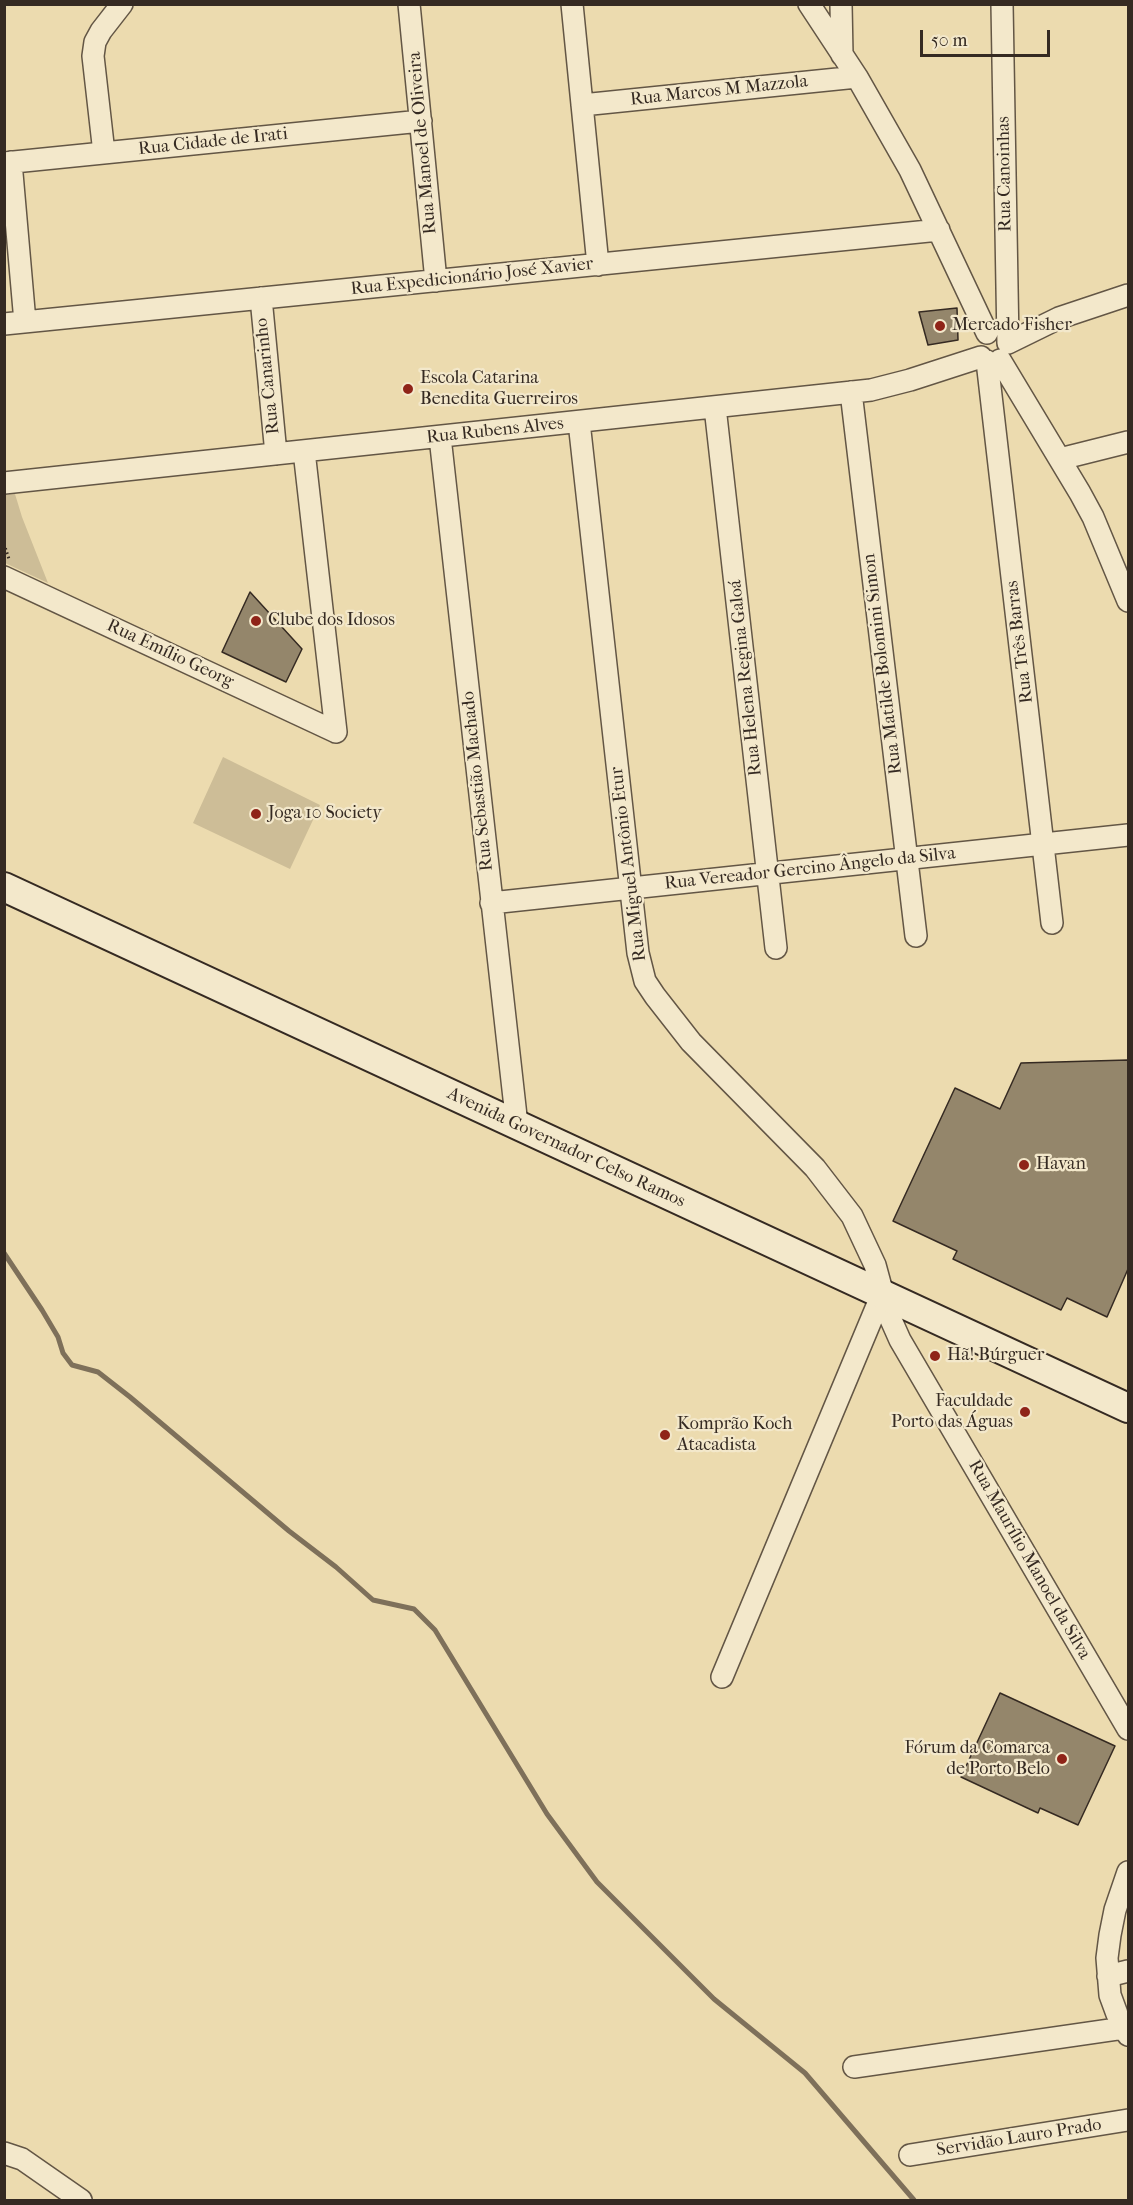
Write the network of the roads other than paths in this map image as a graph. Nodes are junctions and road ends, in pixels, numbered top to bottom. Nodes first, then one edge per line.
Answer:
1 (122, 4) edge
2 (410, 4) edge
3 (572, 4) edge
4 (809, 4) edge
5 (841, 4) edge
6 (1002, 4) edge
7 (842, 55) junction
8 (857, 77) junction
9 (582, 105) junction
10 (421, 121) junction
11 (104, 153) junction
12 (8, 162) edge
13 (939, 230) junction
14 (598, 265) junction
15 (436, 281) junction
16 (1128, 295) edge
17 (261, 298) junction
18 (15, 323) edge
19 (994, 355) junction
20 (851, 392) junction
21 (715, 407) junction
22 (579, 422) junction
23 (440, 437) junction
24 (1128, 442) edge
25 (304, 451) junction
26 (276, 454) junction
27 (1060, 459) junction
28 (4, 483) edge
29 (4, 577) edge
30 (1128, 601) edge
31 (1128, 835) edge
32 (1043, 844) junction
33 (906, 858) junction
34 (768, 873) junction
35 (4, 887) edge
36 (630, 888) junction
37 (491, 903) junction
38 (1052, 923) dead end
39 (916, 936) dead end
40 (776, 948) dead end
41 (518, 1125) junction
42 (882, 1294) junction
43 (1128, 1408) edge
44 (722, 1677) dead end
45 (1128, 1729) edge
46 (1128, 1872) edge
47 (1128, 1971) edge
48 (1108, 1976) junction
49 (1126, 2032) edge
50 (854, 2067) dead end
51 (1128, 2120) edge
52 (4, 2153) edge
53 (910, 2155) dead end
54 (81, 2200) edge

1 - 11 street
2 - 10 street, Rua Manoel de Oliveira
3 - 9 street
4 - 7 street
5 - 7 street
6 - 19 street, Rua Canoinhas
7 - 8 street
8 - 9 street, Rua Marcos M Mazzola
8 - 13 street
9 - 14 street
10 - 11 street, Rua Cidade de Irati
10 - 15 street, Rua Manoel de Oliveira
11 - 12 street, Rua Cidade de Irati
12 - 18 street
13 - 14 street, Rua Expedicionário José Xavier
13 - 19 street
14 - 15 street, Rua Expedicionário José Xavier
15 - 17 street, Rua Expedicionário José Xavier
16 - 19 street, Rua Rubens Alves
17 - 18 street, Rua Expedicionário José Xavier
17 - 26 street, Rua Canarinho
19 - 20 street, Rua Rubens Alves
19 - 27 street
19 - 32 street, Rua Três Barras
20 - 21 street, Rua Rubens Alves
20 - 33 street, Rua Matilde Bolomini Simon
21 - 22 street, Rua Rubens Alves
21 - 34 street, Rua Helena Regina Galoá
22 - 23 street, Rua Rubens Alves
22 - 36 street, Rua Miguel Antônio Etur
23 - 25 street, Rua Rubens Alves
23 - 37 street, Rua Sebastião Machado
24 - 27 street
25 - 26 street, Rua Rubens Alves
25 - 29 street, Rua Emílio Georg
26 - 28 street, Rua Rubens Alves
27 - 30 street
31 - 32 street, Rua Vereador Gercino Ângelo da Silva
32 - 33 street, Rua Vereador Gercino Ângelo da Silva
32 - 38 street, Rua Três Barras
33 - 34 street, Rua Vereador Gercino Ângelo da Silva
33 - 39 street, Rua Matilde Bolomini Simon
34 - 36 street, Rua Vereador Gercino Ângelo da Silva
34 - 40 street, Rua Helena Regina Galoá
35 - 41 main road, Avenida Governador Celso Ramos
36 - 37 street, Rua Vereador Gercino Ângelo da Silva
36 - 42 street, Rua Miguel Antônio Etur
37 - 41 street, Rua Sebastião Machado
41 - 42 main road, Avenida Governador Celso Ramos
42 - 43 main road, Avenida Governador Celso Ramos
42 - 44 street
42 - 45 street, Rua Maurílio Manoel da Silva
46 - 48 street
47 - 48 street
48 - 49 street
49 - 50 street
51 - 53 street, Servidão Lauro Prado
52 - 54 street

